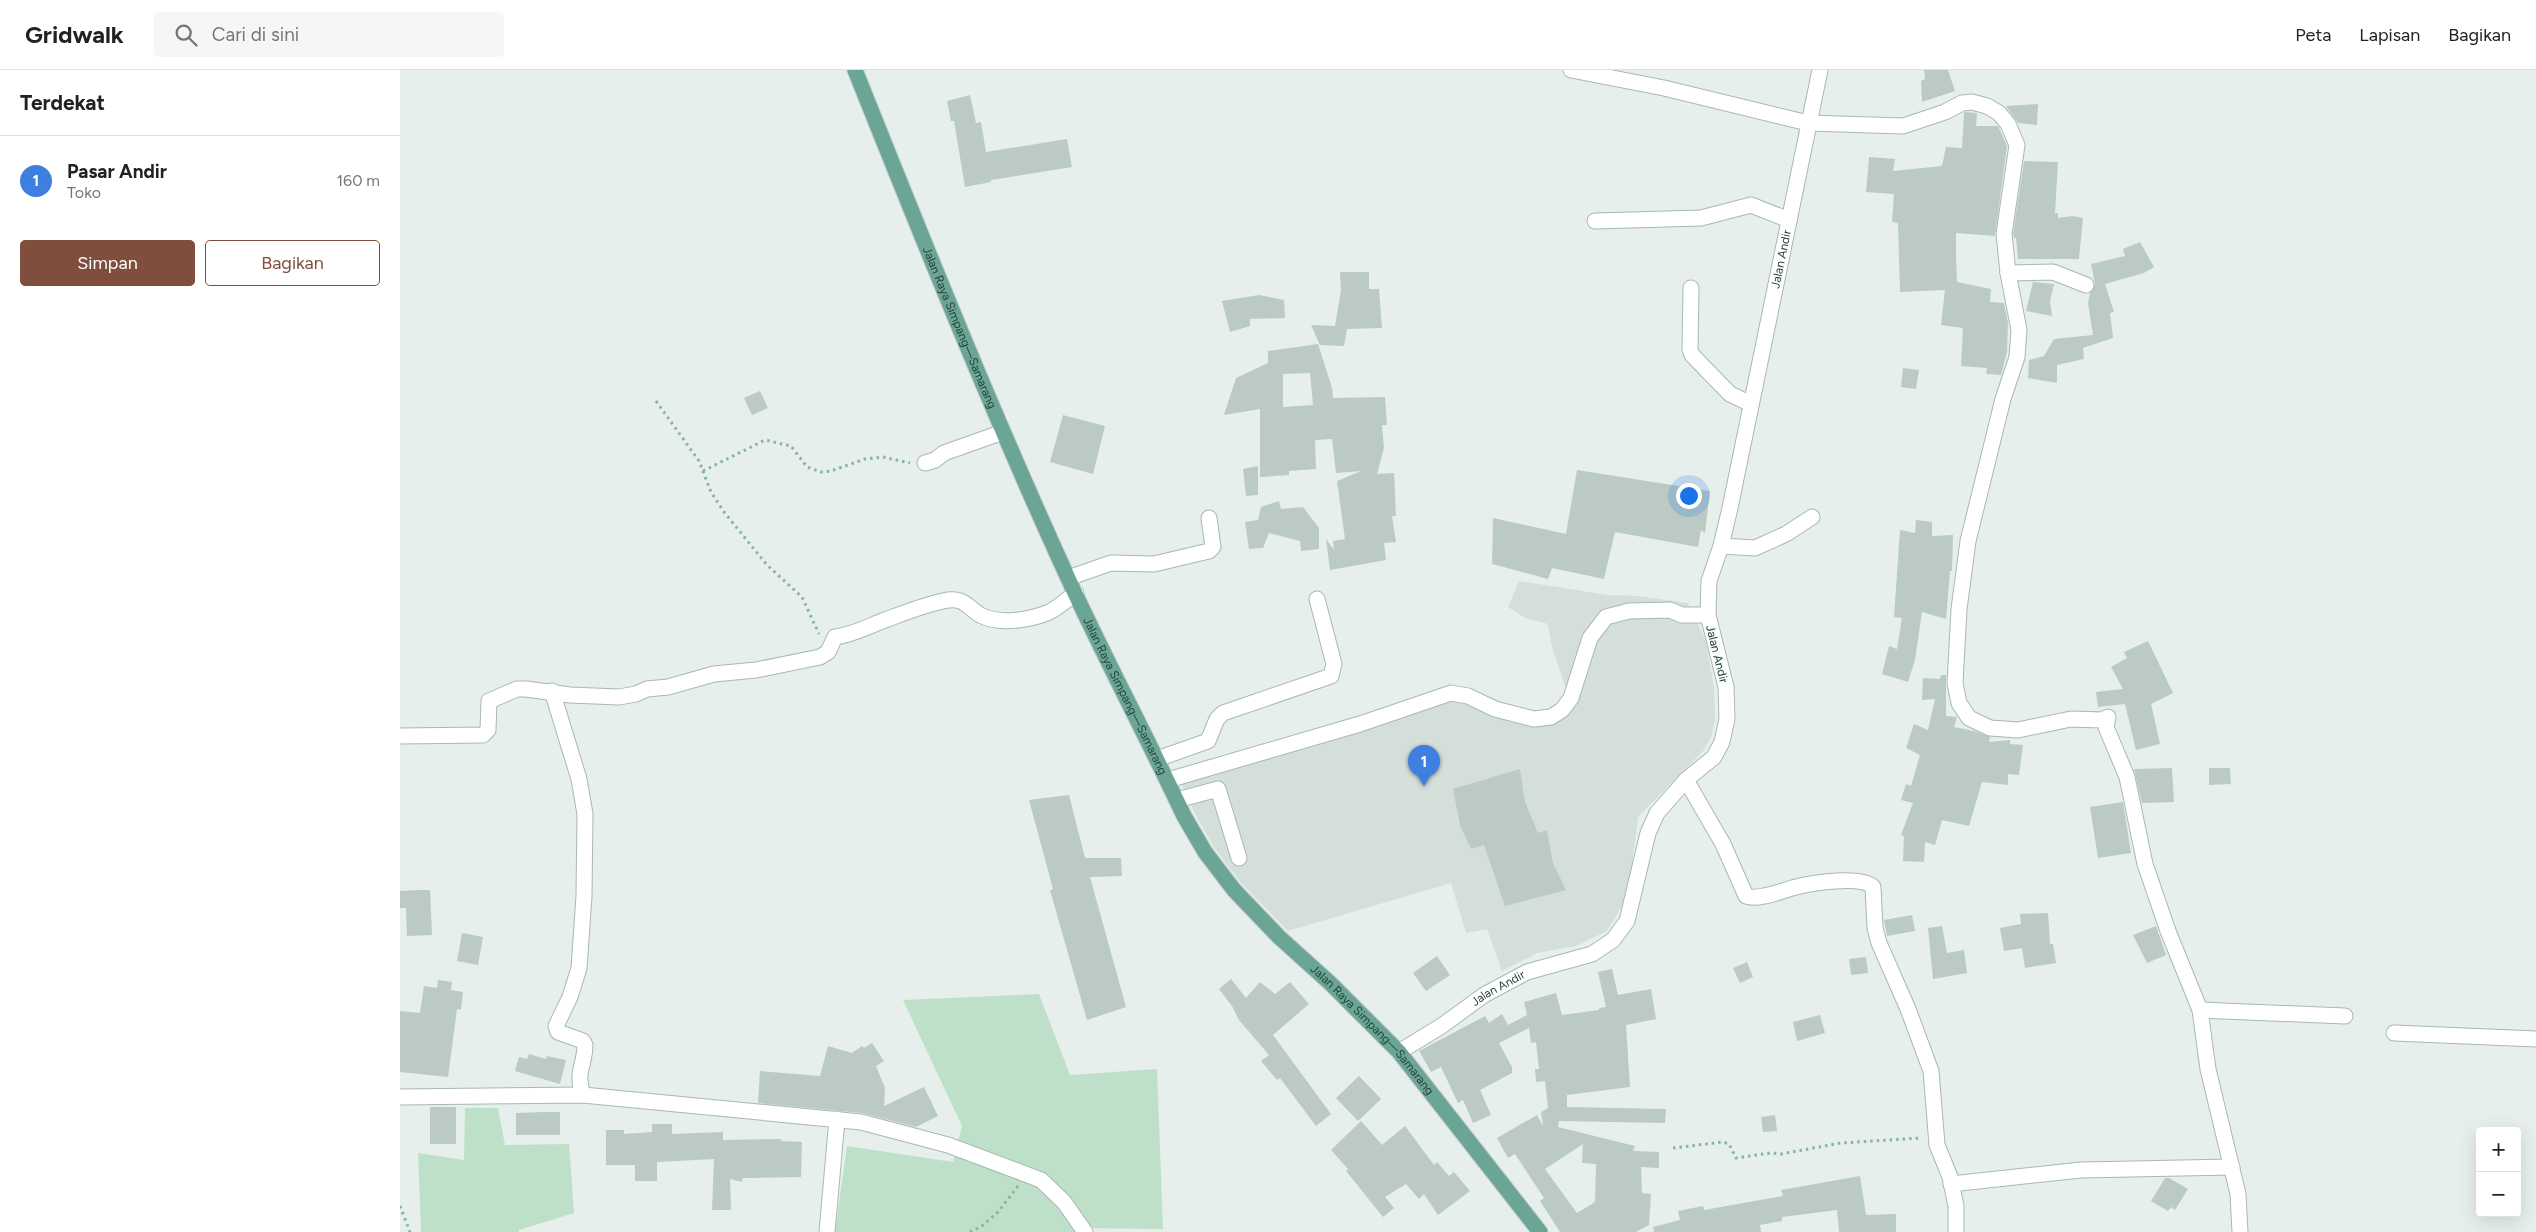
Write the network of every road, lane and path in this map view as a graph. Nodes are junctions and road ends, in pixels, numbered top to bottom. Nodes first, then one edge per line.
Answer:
1 (857, 70) edge
2 (1571, 70) edge
3 (1820, 70) edge
4 (1808, 123) junction
5 (1789, 220) junction
6 (1595, 221) dead end
7 (2008, 273) junction
8 (2086, 285) dead end
9 (1691, 288) dead end
10 (656, 401) dead end
11 (1751, 404) junction
12 (1003, 432) junction
13 (925, 463) joint
14 (703, 471) junction
15 (1209, 518) dead end
16 (1812, 518) dead end
17 (1721, 546) junction
18 (1068, 578) junction
19 (1076, 593) junction
20 (1317, 600) dead end
21 (1708, 615) junction
22 (828, 652) junction
23 (552, 691) junction
24 (400, 736) edge
25 (1157, 759) junction
26 (1168, 780) junction
27 (1686, 780) junction
28 (1177, 800) junction
29 (1239, 858) dead end
30 (2200, 1010) junction
31 (2345, 1016) dead end
32 (2394, 1033) dead end
33 (2536, 1039) edge
34 (1399, 1052) junction
35 (583, 1095) junction
36 (400, 1097) edge
37 (837, 1119) junction
38 (1937, 1137) junction
39 (1673, 1148) dead end
40 (2232, 1167) junction
41 (1027, 1174) junction
42 (1951, 1184) junction
43 (400, 1206) edge
44 (410, 1232) edge
45 (828, 1232) edge
46 (970, 1232) edge
47 (1085, 1232) edge
48 (1540, 1232) edge
49 (1956, 1232) edge
50 (2240, 1232) edge

1 - 12 main road, Jalan Raya Simpang—Samarang
2 - 4 street
3 - 4 street, Jalan Andir
4 - 5 street, Jalan Andir
4 - 7 street
5 - 6 street
5 - 11 street, Jalan Andir
7 - 8 street
7 - 30 street
9 - 11 street
10 - 14 path
11 - 17 street, Jalan Andir
12 - 13 street
12 - 18 main road, Jalan Raya Simpang—Samarang
13 - 14 path
14 - 22 path
15 - 18 street
16 - 17 street
17 - 21 street, Jalan Andir
18 - 19 main road, Jalan Raya Simpang—Samarang
19 - 22 street
19 - 25 main road, Jalan Raya Simpang—Samarang
20 - 25 street
21 - 26 street
21 - 27 street, Jalan Andir
22 - 23 street
23 - 24 street
23 - 35 street
25 - 26 main road, Jalan Raya Simpang—Samarang
26 - 28 main road, Jalan Raya Simpang—Samarang
27 - 34 street, Jalan Andir
27 - 38 street
28 - 29 street
28 - 34 main road, Jalan Raya Simpang—Samarang
30 - 31 street
30 - 40 street
32 - 33 street
34 - 48 main road, Jalan Raya Simpang—Samarang
35 - 36 street
35 - 37 street
37 - 41 street
37 - 45 street
38 - 39 path
38 - 42 street
40 - 42 street
40 - 50 street
41 - 46 path
41 - 47 street
42 - 49 street
43 - 44 path

